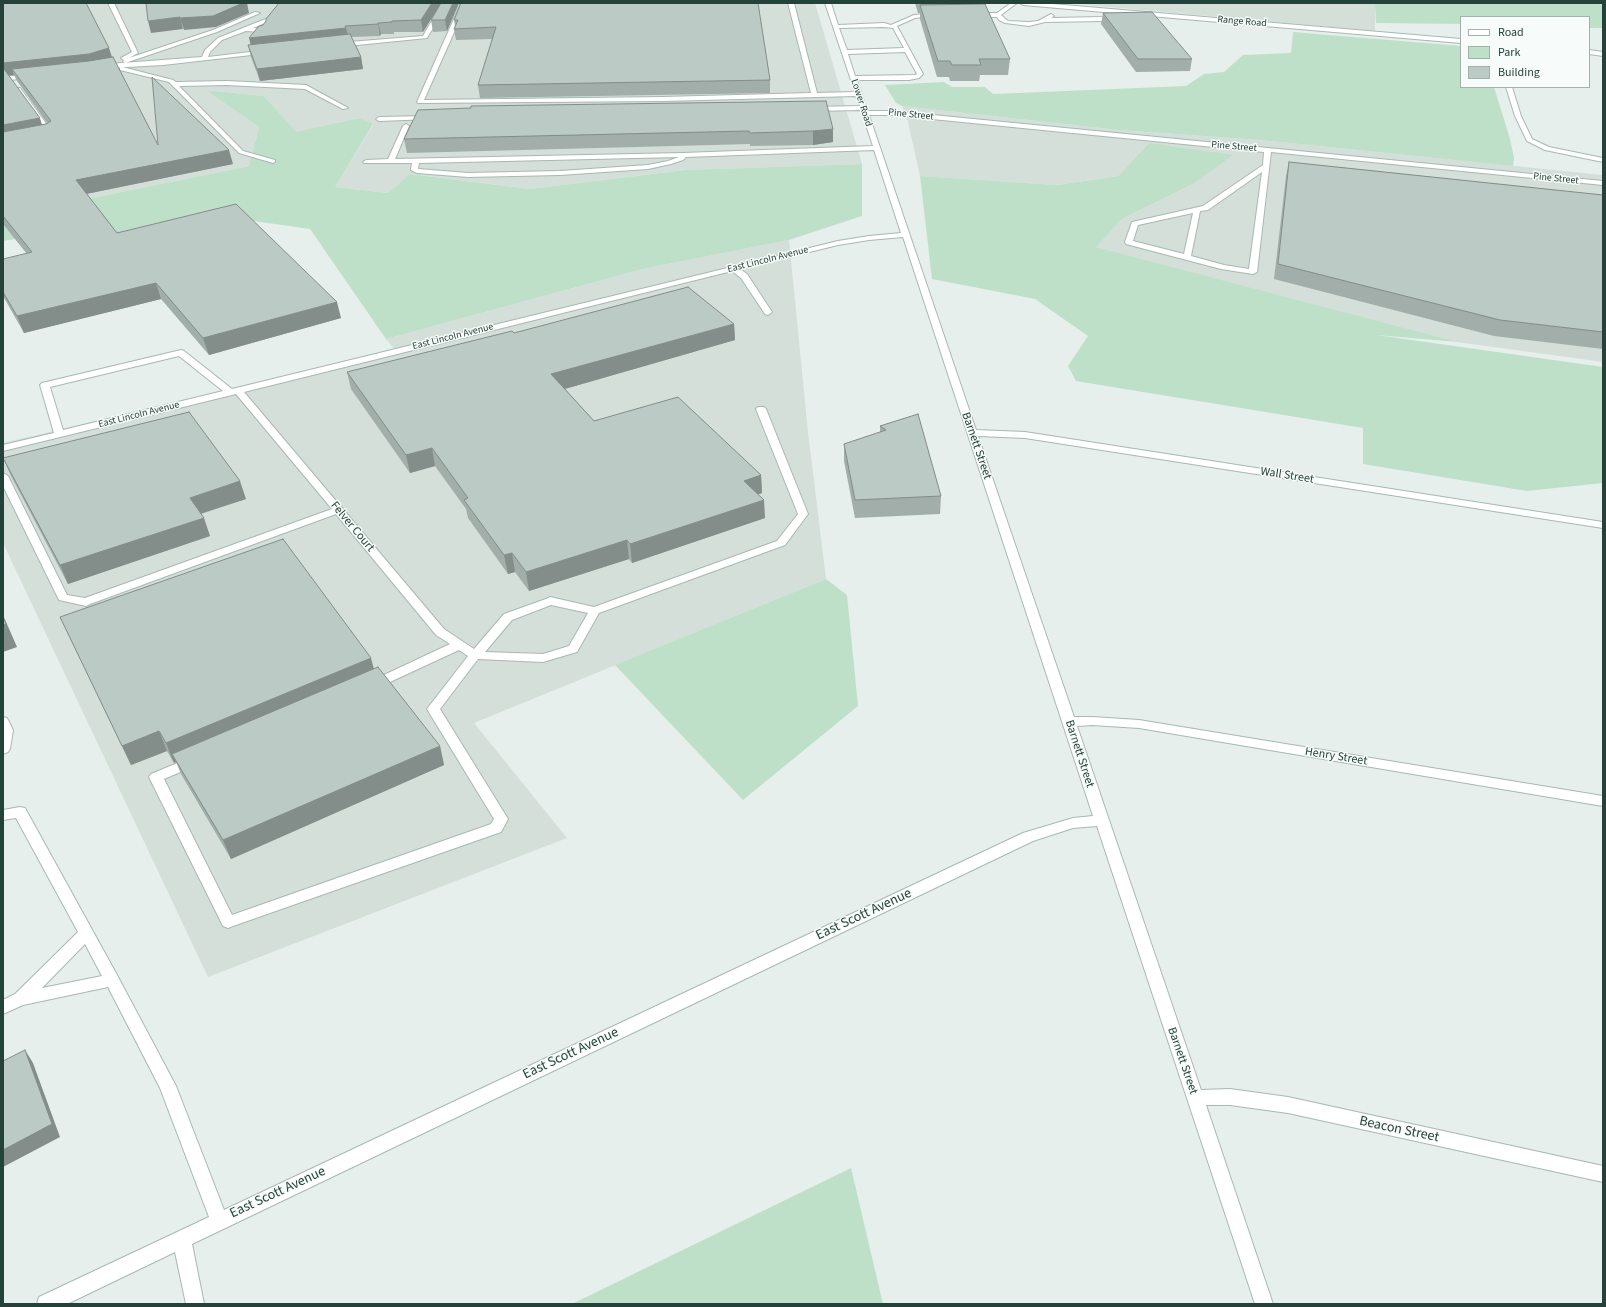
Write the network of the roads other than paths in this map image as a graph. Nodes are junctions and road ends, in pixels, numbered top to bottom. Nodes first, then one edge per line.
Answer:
1 (111, 3) edge
2 (287, 3) edge
3 (445, 3) edge
4 (464, 3) edge
5 (791, 3) edge
6 (828, 3) edge
7 (1014, 3) edge
8 (1024, 3) edge
9 (1058, 6) junction
10 (1120, 12) junction
11 (257, 13) dead end
12 (942, 15) edge
13 (966, 15) edge
14 (998, 15) junction
15 (1044, 20) junction
16 (892, 26) junction
17 (836, 27) junction
18 (245, 29) junction
19 (263, 35) edge
20 (1460, 41) edge
21 (331, 45) edge
22 (252, 48) edge
23 (907, 50) junction
24 (270, 52) edge
25 (844, 52) junction
26 (1590, 52) edge
27 (247, 54) junction
28 (1603, 54) edge
29 (204, 59) junction
30 (106, 67) junction
31 (40, 75) edge
32 (852, 78) junction
33 (6, 79) edge
34 (174, 84) junction
35 (1509, 88) edge
36 (858, 94) junction
37 (815, 96) junction
38 (346, 108) dead end
39 (807, 109) edge
40 (863, 110) junction
41 (434, 118) edge
42 (379, 119) dead end
43 (406, 126) dead end
44 (44, 135) edge
45 (876, 148) junction
46 (1268, 150) junction
47 (683, 155) junction
48 (538, 158) junction
49 (1603, 160) edge
50 (273, 161) dead end
51 (416, 161) junction
52 (366, 162) dead end
53 (391, 162) junction
54 (1266, 166) junction
55 (535, 173) junction
56 (1603, 183) edge
57 (894, 203) joint
58 (1197, 210) junction
59 (905, 235) junction
60 (1187, 258) junction
61 (734, 269) junction
62 (768, 312) dead end
63 (234, 391) junction
64 (761, 409) dead end
65 (971, 433) junction
66 (59, 434) junction
67 (3, 448) edge
68 (3, 476) edge
69 (338, 510) junction
70 (1603, 525) edge
71 (595, 611) junction
72 (459, 645) junction
73 (475, 655) junction
74 (363, 689) edge
75 (3, 721) edge
76 (1068, 722) junction
77 (3, 749) edge
78 (206, 756) edge
79 (1603, 801) edge
80 (3, 815) edge
81 (1101, 820) junction
82 (85, 934) junction
83 (112, 980) junction
84 (21, 998) junction
85 (3, 1007) edge
86 (1194, 1098) junction
87 (1603, 1174) edge
88 (219, 1221) junction
89 (182, 1239) junction
90 (46, 1304) edge
91 (195, 1304) edge
92 (1264, 1304) edge

1 - 30 street
2 - 18 street
3 - 21 street
4 - 37 street
5 - 37 street
6 - 17 street, Lower Road
7 - 14 street
8 - 9 street, Range Road
9 - 10 street, Range Road
9 - 15 street
10 - 15 street
10 - 20 street, Range Road
11 - 30 street
12 - 16 street
13 - 14 street
14 - 15 street
16 - 17 street
16 - 23 street
17 - 25 street, Lower Road
18 - 19 street
18 - 29 street
22 - 27 street
23 - 25 street
23 - 32 street
24 - 27 street
25 - 32 street, Lower Road
26 - 28 street
27 - 29 street
29 - 30 street
30 - 34 street
31 - 33 street
32 - 36 street, Lower Road
33 - 44 street
34 - 38 street
34 - 50 street
35 - 49 street
36 - 37 street
36 - 40 street, Lower Road
39 - 40 street, Pine Street
40 - 45 street, Lower Road
40 - 46 street, Pine Street
41 - 42 street
43 - 53 street
45 - 47 street
45 - 57 street, Lower Road
46 - 54 street
46 - 56 street, Pine Street
47 - 48 street
47 - 55 street
48 - 51 street
48 - 55 street
51 - 53 street
51 - 55 street
52 - 53 street
54 - 58 street
54 - 60 street
57 - 59 street, Barnett Street
58 - 60 street
58 - 60 street
59 - 61 street, East Lincoln Avenue
59 - 65 street, Barnett Street
61 - 62 street
61 - 63 street, East Lincoln Avenue
63 - 66 street, East Lincoln Avenue
63 - 66 street, Felver Court
63 - 69 street, Felver Court
64 - 71 street
65 - 70 street, Wall Street
65 - 76 street, Barnett Street
66 - 67 street, East Lincoln Avenue
68 - 69 street
69 - 72 street, Felver Court
71 - 73 street
71 - 73 street
72 - 73 street, Felver Court
72 - 74 street
73 - 78 street
75 - 77 street
76 - 79 street, Henry Street
76 - 81 street, Barnett Street
80 - 82 street
81 - 86 street, Barnett Street
81 - 88 street, East Scott Avenue
82 - 83 street
82 - 84 street
83 - 84 street
83 - 88 street
84 - 85 street
86 - 87 street, Beacon Street
86 - 92 street, Barnett Street
88 - 89 street, East Scott Avenue
89 - 90 street, East Scott Avenue
89 - 91 street

